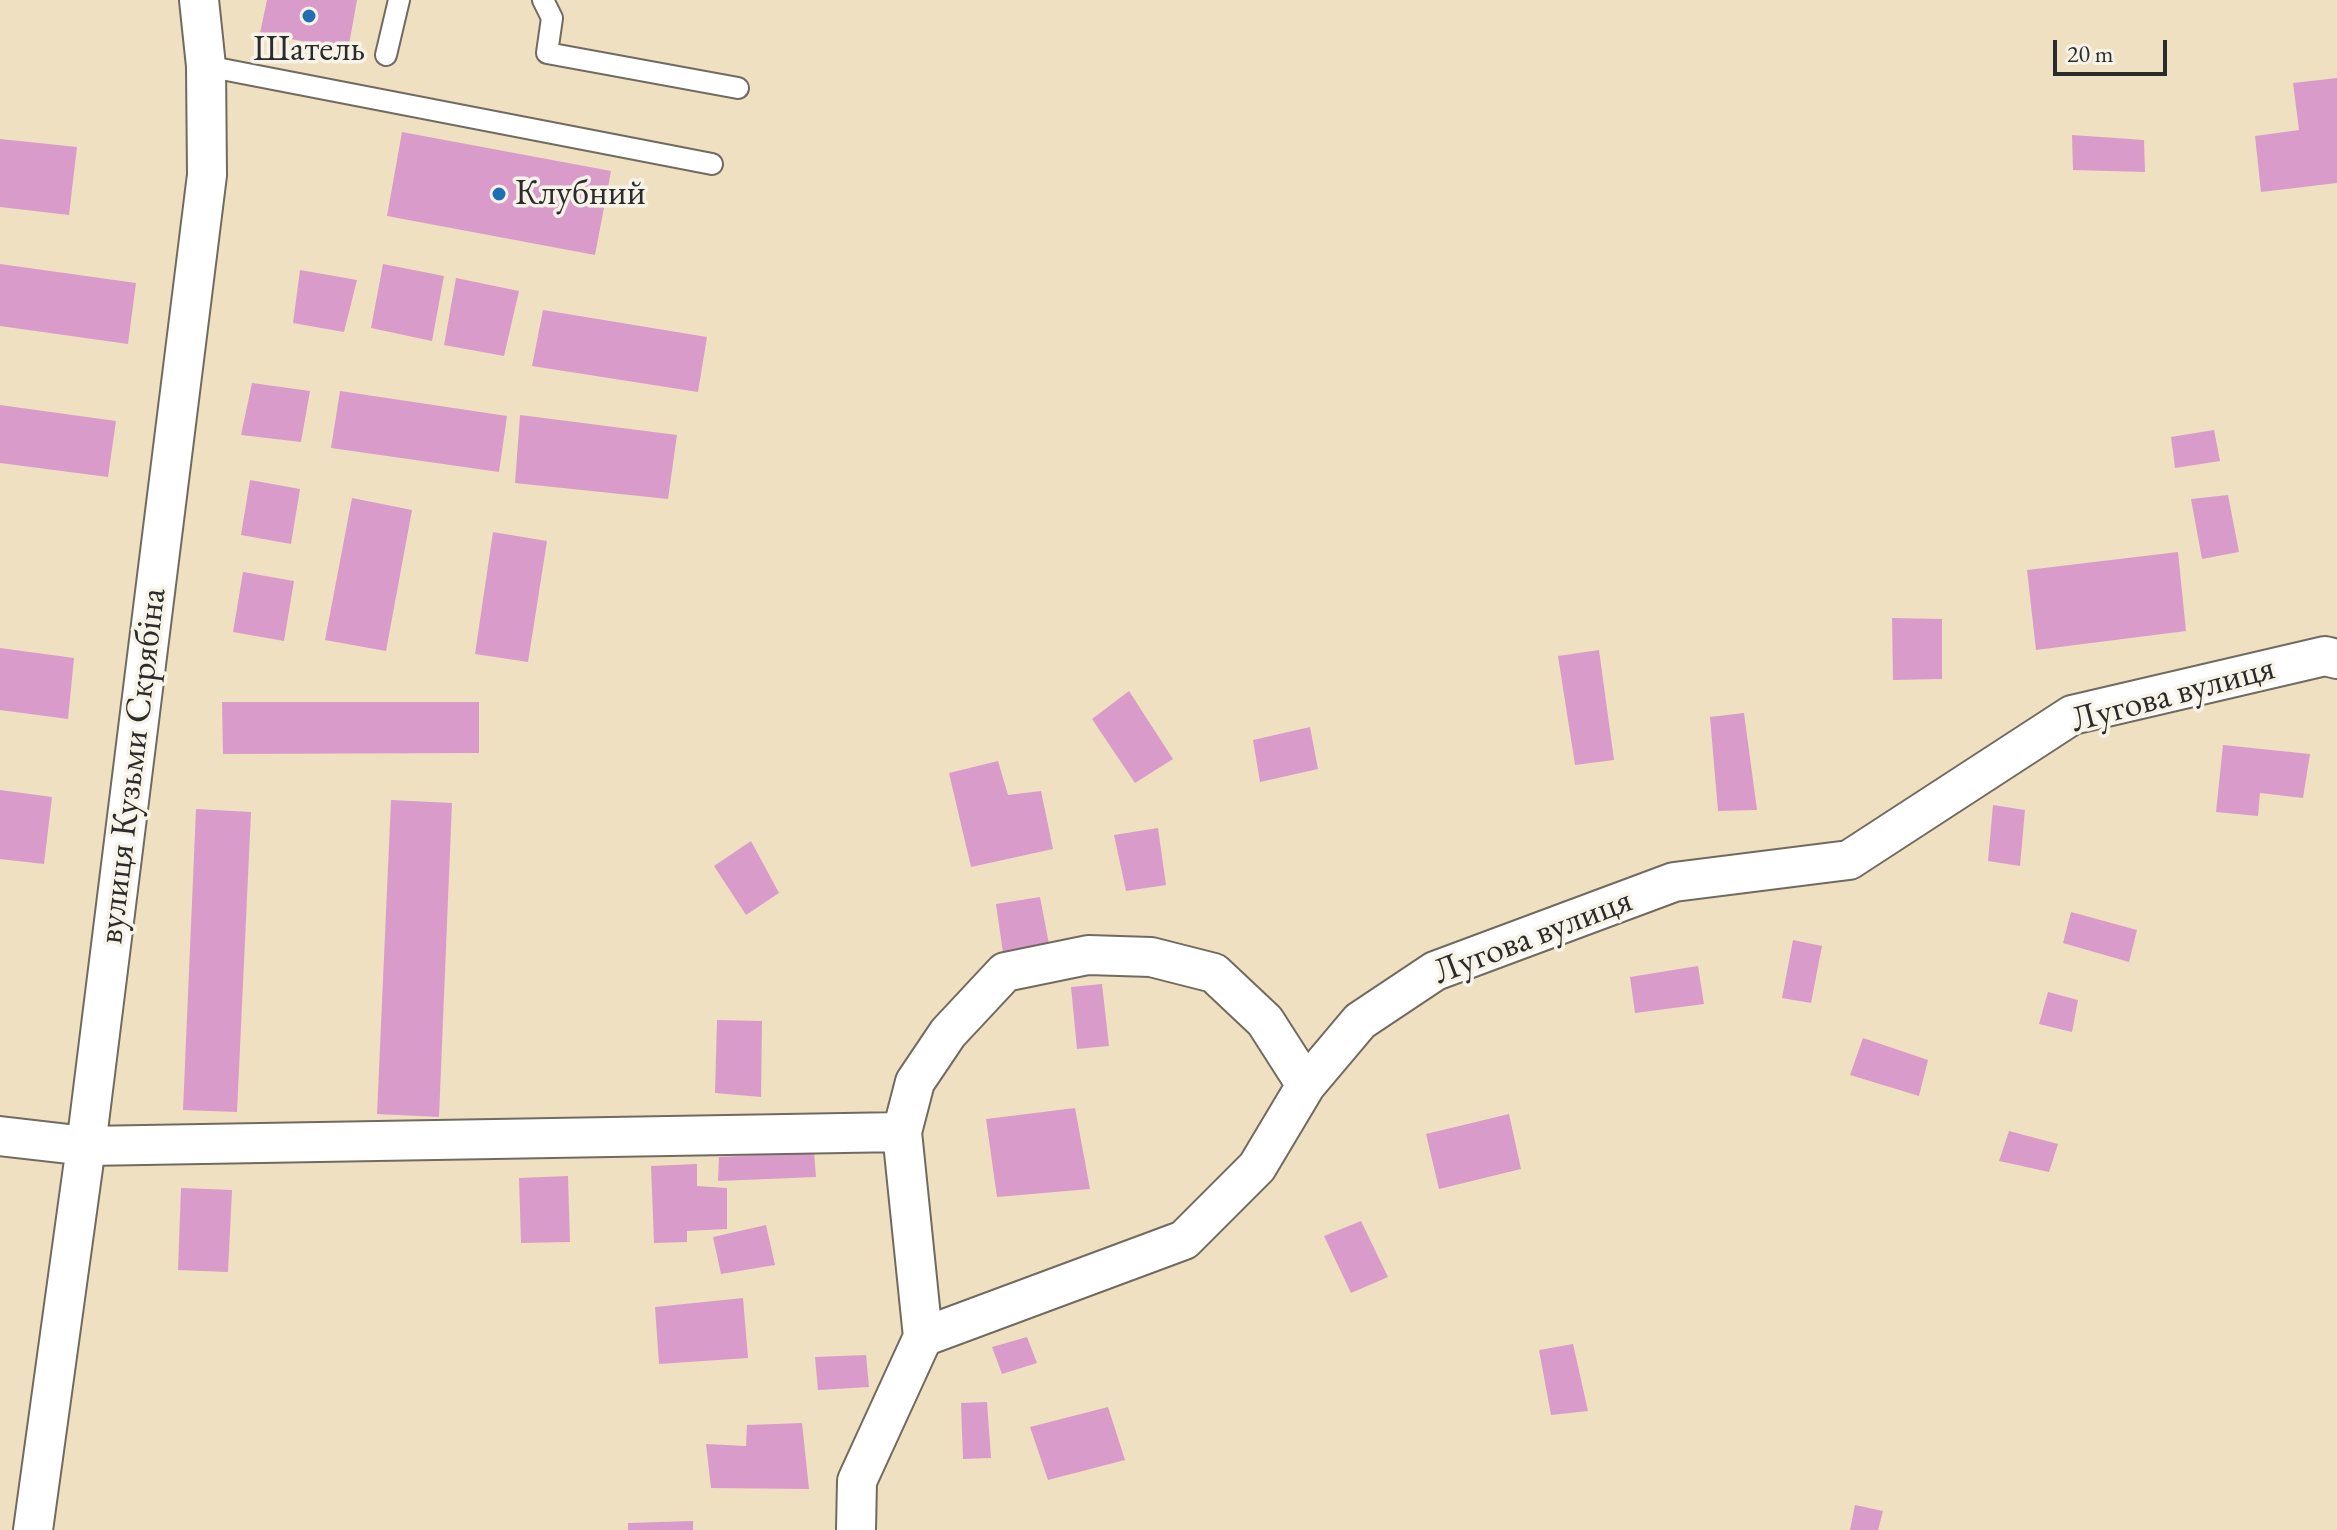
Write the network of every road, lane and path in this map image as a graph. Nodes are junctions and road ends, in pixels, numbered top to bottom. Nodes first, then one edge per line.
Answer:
1 (199, 0) edge
2 (399, 0) edge
3 (543, 0) edge
4 (386, 55) dead end
5 (206, 66) junction
6 (738, 88) dead end
7 (712, 164) dead end
8 (2333, 654) edge
9 (1306, 1085) junction
10 (902, 1132) junction
11 (0, 1136) edge
12 (86, 1146) junction
13 (923, 1337) junction
14 (33, 1530) edge
15 (856, 1530) edge

1 - 5 street, вулиця Кузьми Скрябіна
2 - 4 lane
3 - 6 lane
5 - 7 lane
5 - 12 street, вулиця Кузьми Скрябіна
8 - 9 street, Лугова вулиця
9 - 10 street
9 - 13 street, Лугова вулиця
10 - 12 street
10 - 13 street
11 - 12 street
12 - 14 street, вулиця Кузьми Скрябіна
13 - 15 street

